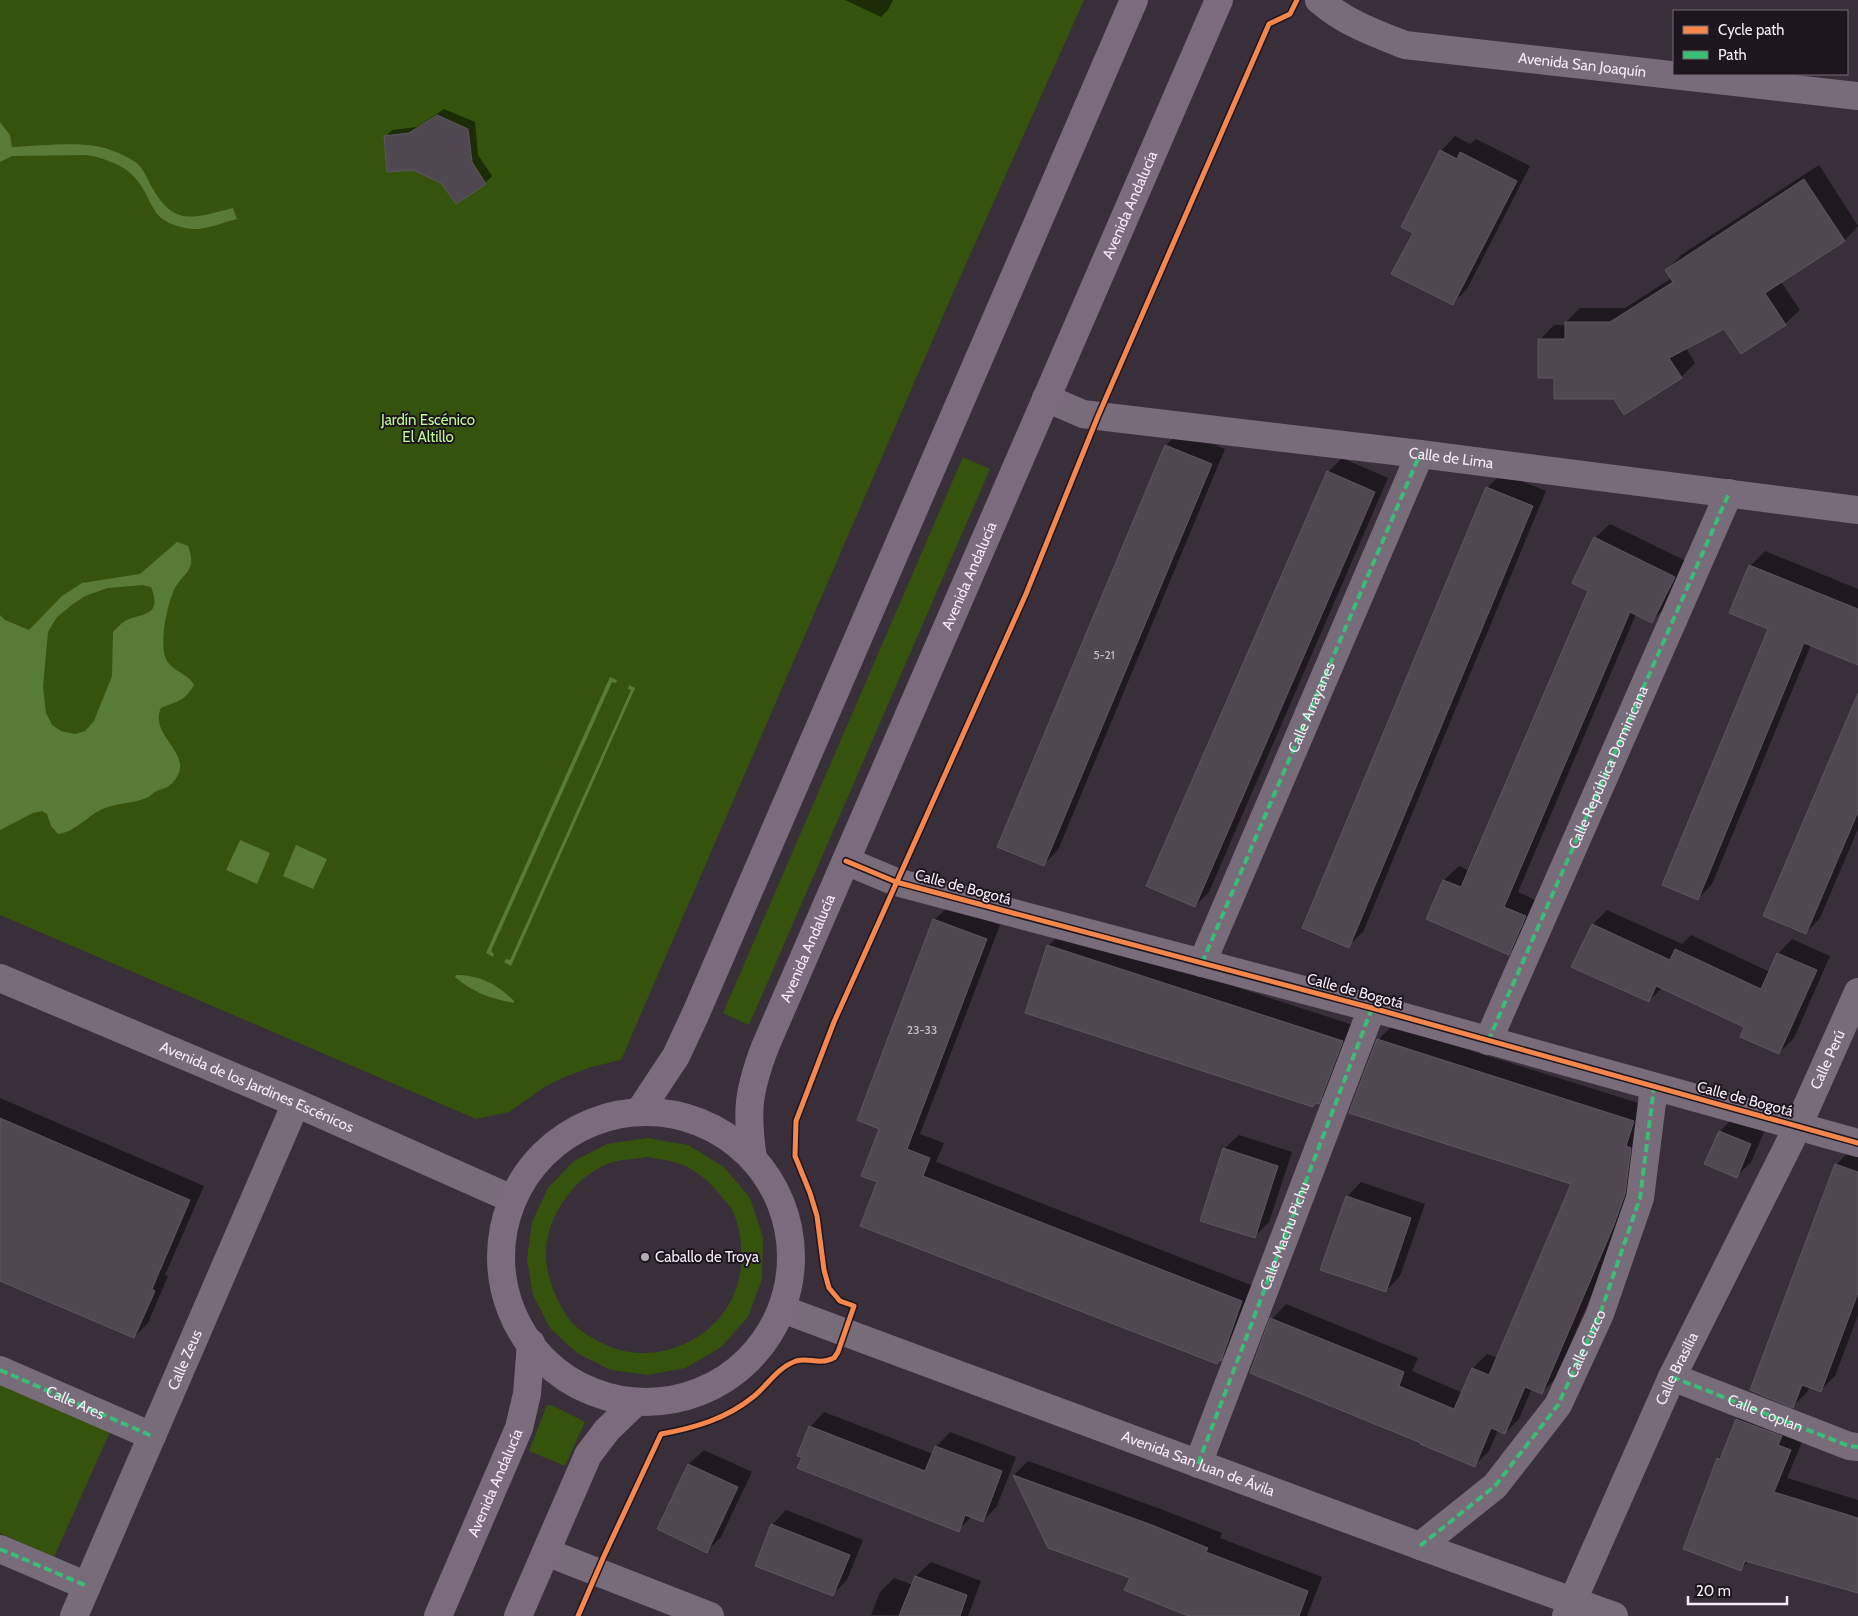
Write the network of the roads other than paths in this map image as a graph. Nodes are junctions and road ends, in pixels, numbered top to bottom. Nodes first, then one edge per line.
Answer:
1 (1134, 0) edge
2 (1219, 0) edge
3 (1319, 0) edge
4 (1858, 96) edge
5 (1046, 398) junction
6 (1420, 454) junction
7 (1729, 493) junction
8 (1858, 510) edge
9 (846, 861) junction
10 (1202, 963) junction
11 (0, 978) edge
12 (1858, 992) edge
13 (1372, 1008) junction
14 (1488, 1041) junction
15 (1654, 1087) junction
16 (296, 1103) junction
17 (639, 1112) junction
18 (1798, 1126) junction
19 (1858, 1143) edge
20 (753, 1159) junction
21 (512, 1198) junction
22 (782, 1309) junction
23 (531, 1343) junction
24 (0, 1370) edge
25 (1672, 1377) junction
26 (636, 1402) junction
27 (152, 1436) junction
28 (1858, 1447) edge
29 (1198, 1464) junction
30 (1420, 1546) junction
31 (0, 1549) edge
32 (546, 1552) junction
33 (87, 1586) junction
34 (1570, 1608) edge
35 (74, 1616) edge
36 (438, 1616) edge
37 (518, 1616) edge
38 (710, 1616) edge
39 (1614, 1616) edge

1 - 17 main road
2 - 5 main road, Avenida Andalucía
3 - 4 street, Avenida San Joaquín
5 - 6 street, Calle de Lima
5 - 9 main road, Avenida Andalucía
6 - 7 street, Calle de Lima
6 - 10 street, Calle Arrayanes
7 - 8 street, Calle de Lima
7 - 14 street, Calle República Dominicana
9 - 10 street, Calle de Bogotá
9 - 20 main road, Avenida Andalucía
10 - 13 street, Calle de Bogotá
11 - 16 street, Avenida de los Jardines Escénicos
12 - 18 street, Calle Perú
13 - 14 street, Calle de Bogotá
13 - 29 street, Calle Machu Pichu
14 - 15 street, Calle de Bogotá
15 - 18 street, Calle de Bogotá
15 - 30 street, Calle Cuzco
16 - 21 street, Avenida de los Jardines Escénicos
16 - 27 street, Calle Zeus
17 - 20 main road
17 - 21 main road
18 - 19 street, Calle de Bogotá
18 - 25 street, Calle Brasilia
20 - 22 main road
21 - 23 main road
22 - 26 main road
22 - 29 street, Avenida San Juan de Ávila
23 - 26 main road
23 - 36 main road, Avenida Andalucía
24 - 27 street, Calle Ares
25 - 28 street, Calle Coplan
25 - 34 street, Calle Brasilia
26 - 32 main road
27 - 33 street, Calle Zeus
29 - 30 street, Avenida San Juan de Ávila
30 - 34 street, Avenida San Juan de Ávila
31 - 33 street
32 - 37 main road
32 - 38 street
33 - 35 street, Calle Zeus
34 - 39 street, Avenida San Juan de Ávila

